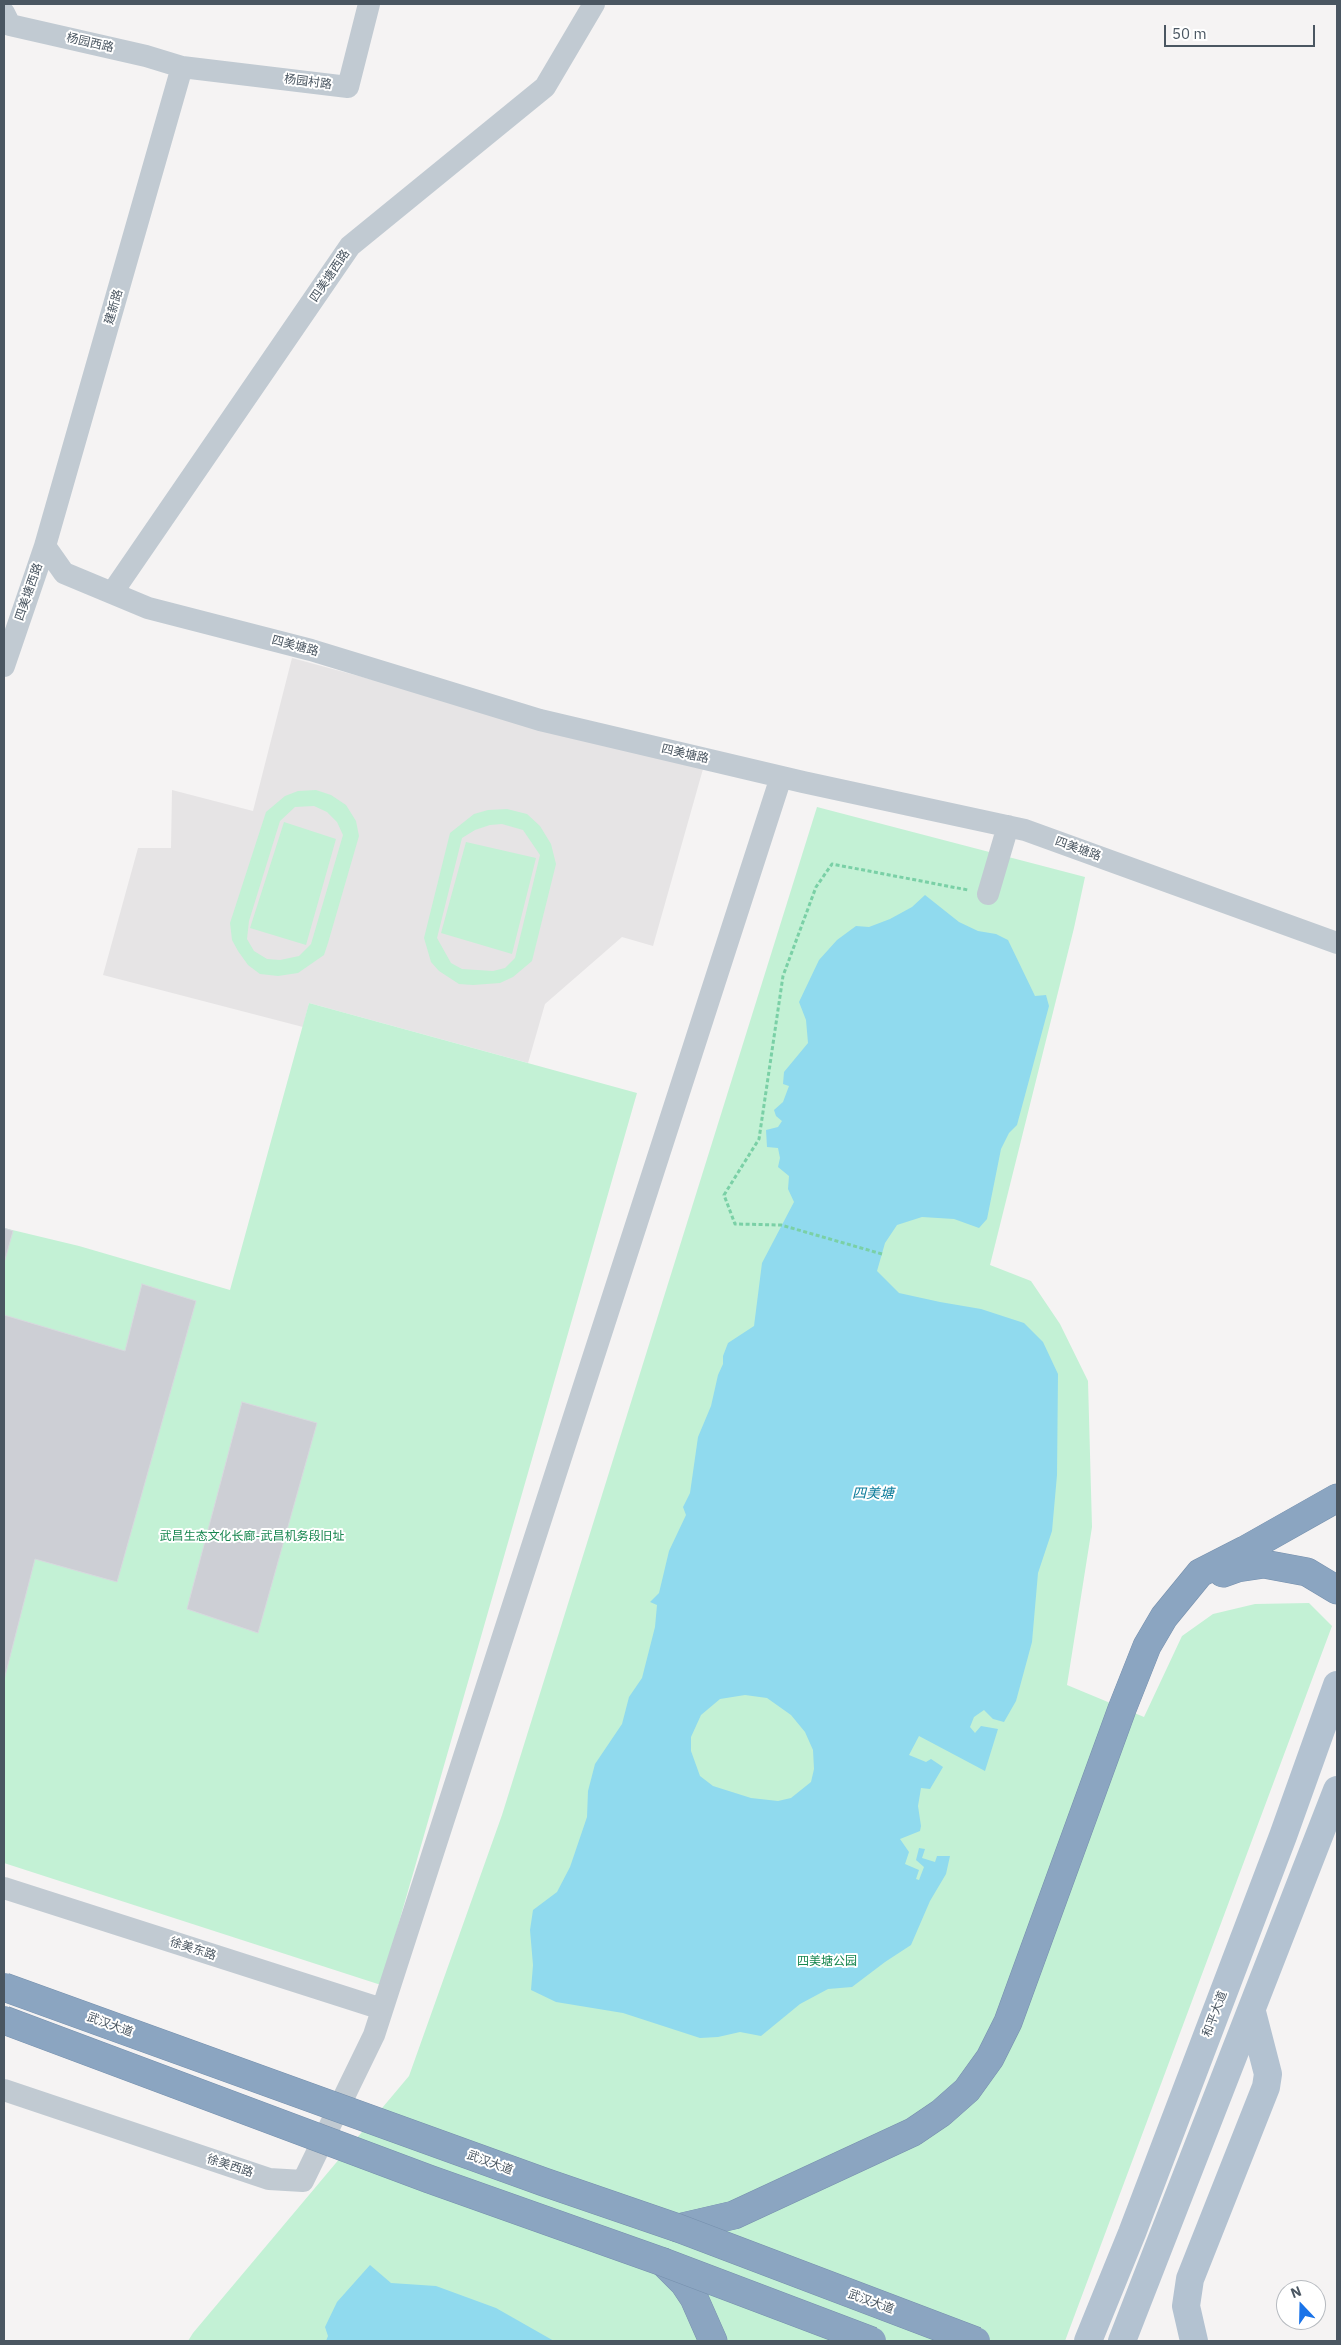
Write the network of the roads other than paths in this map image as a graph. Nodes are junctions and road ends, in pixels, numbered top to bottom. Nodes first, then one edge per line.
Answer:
1 (369, 4) edge
2 (594, 4) edge
3 (4, 13) edge
4 (182, 67) junction
5 (45, 546) junction
6 (112, 593) junction
7 (4, 666) edge
8 (781, 777) junction
9 (1008, 826) junction
10 (988, 894) road end
11 (1337, 943) edge
12 (1337, 1498) edge
13 (1184, 1590) junction
14 (1337, 1590) edge
15 (1337, 1685) edge
16 (1337, 1790) edge
17 (4, 1888) edge
18 (4, 1987) edge
19 (382, 2009) junction
20 (1252, 2012) junction
21 (4, 2020) edge
22 (4, 2090) edge
23 (678, 2228) junction
24 (664, 2262) junction
25 (713, 2341) edge
26 (872, 2341) edge
27 (976, 2341) edge
28 (1088, 2341) edge
29 (1122, 2341) edge
30 (1194, 2341) edge

1 - 4 street, 杨园村路
2 - 6 street, 四美塘西路
3 - 4 street, 杨园西路
4 - 5 street, 建新路
5 - 6 street, 四美塘路
5 - 7 street, 四美塘西路
6 - 8 street, 四美塘路
8 - 9 street, 四美塘路
8 - 19 street
9 - 10 street
9 - 11 street, 四美塘路
12 - 13 highway
13 - 14 highway
13 - 23 highway
15 - 28 main road, 和平大道
16 - 20 main road
17 - 19 street, 徐美东路
18 - 23 highway, 武汉大道, bridge
19 - 22 street, 徐美西路
20 - 29 main road
20 - 30 main road
21 - 24 highway, bridge
23 - 27 highway, 武汉大道, bridge
24 - 25 highway
24 - 26 highway, bridge

